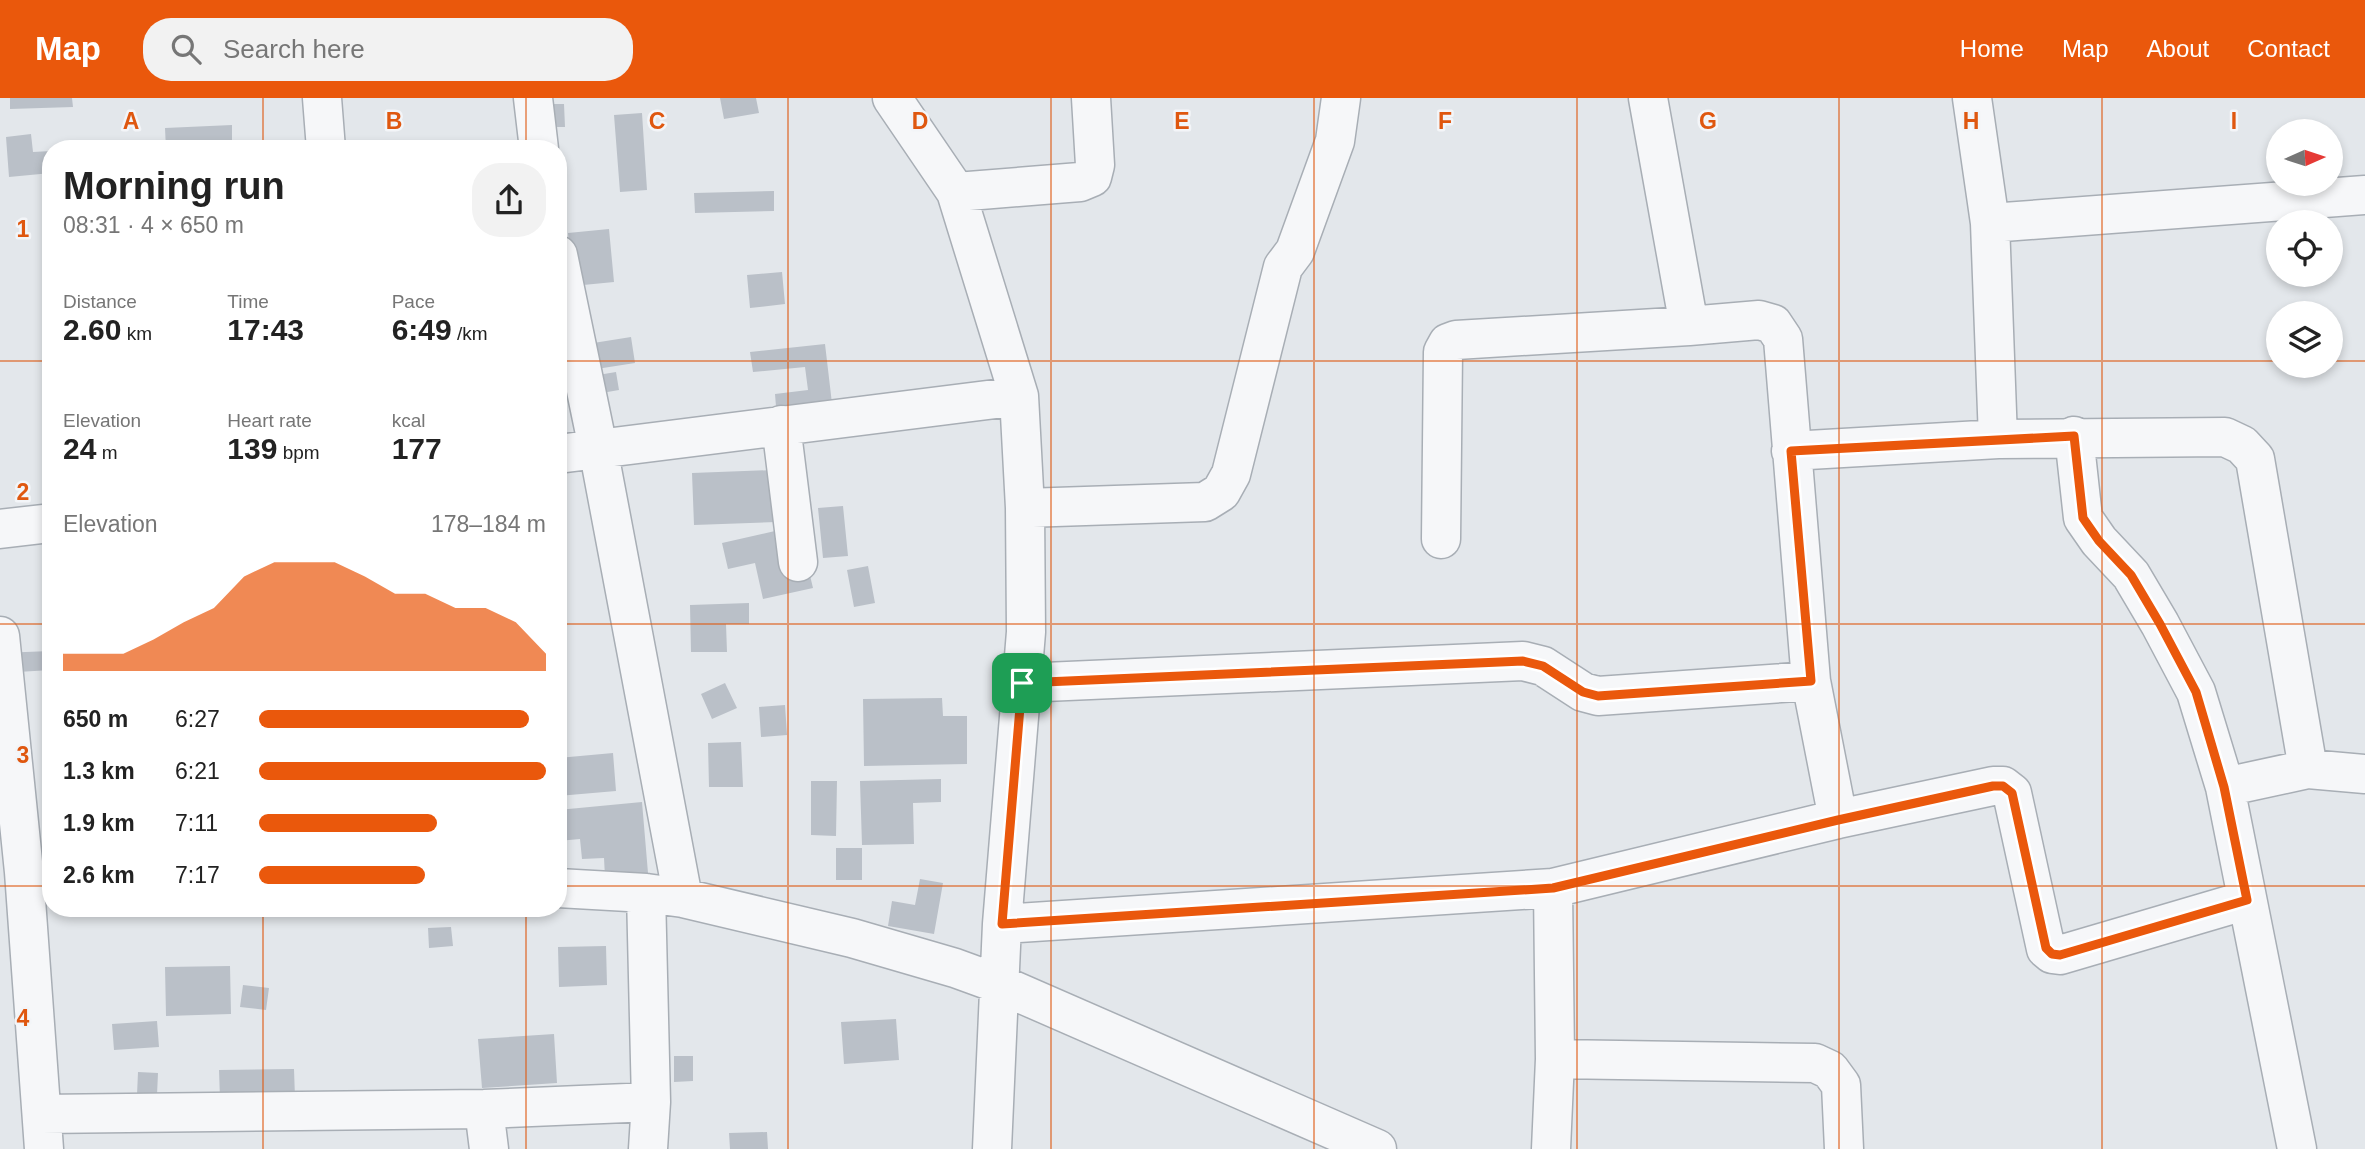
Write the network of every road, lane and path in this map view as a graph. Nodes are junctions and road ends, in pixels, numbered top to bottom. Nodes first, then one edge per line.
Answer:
1 (322, 98) edge
2 (533, 98) edge
3 (892, 98) edge
4 (1091, 98) edge
5 (1341, 98) edge
6 (1648, 98) edge
7 (1972, 98) edge
8 (325, 140) edge
9 (538, 140) edge
10 (956, 192) junction
11 (2365, 195) edge
12 (1990, 223) junction
13 (567, 298) edge
14 (1689, 326) junction
15 (1020, 397) junction
16 (781, 425) junction
17 (2074, 436) junction
18 (1998, 439) junction
19 (598, 448) junction
20 (1791, 451) junction
21 (567, 453) edge
22 (1025, 508) junction
23 (42, 524) edge
24 (0, 528) edge
25 (1441, 539) dead end
26 (798, 562) dead end
27 (0, 636) edge
28 (1811, 681) junction
29 (1022, 683) junction
30 (2308, 769) junction
31 (2365, 774) edge
32 (2224, 787) junction
33 (1838, 820) junction
34 (25, 872) edge
35 (1553, 888) junction
36 (567, 889) edge
37 (646, 893) junction
38 (683, 898) junction
39 (2247, 900) junction
40 (1002, 924) junction
41 (999, 984) junction
42 (1555, 1059) junction
43 (651, 1102) junction
44 (484, 1109) junction
45 (43, 1131) edge
46 (489, 1149) edge
47 (648, 1149) edge
48 (992, 1149) edge
49 (1377, 1149) edge
50 (1551, 1149) edge
51 (1844, 1149) edge
52 (2297, 1149) edge

1 - 8 street
2 - 9 street
3 - 10 street
4 - 10 street
5 - 22 street
6 - 14 street
7 - 12 street
10 - 15 street
11 - 12 street
12 - 18 street
13 - 19 street
14 - 20 street
14 - 25 street
15 - 16 street
15 - 22 street
16 - 19 street
16 - 26 street
17 - 18 street
17 - 30 street
17 - 32 street
18 - 20 street
19 - 21 street
19 - 38 street
20 - 28 street
22 - 29 street
23 - 24 street
27 - 34 street
28 - 29 street
28 - 33 street
29 - 40 street
30 - 31 street
30 - 32 street
32 - 39 street
33 - 35 street
33 - 39 street
34 - 45 street
35 - 40 street
35 - 42 street
36 - 37 street
37 - 38 street
37 - 43 street
38 - 41 street
39 - 52 street
40 - 41 street
41 - 48 street
41 - 49 street
42 - 50 street
42 - 51 street
43 - 44 street
43 - 47 street
44 - 45 street
44 - 46 street

